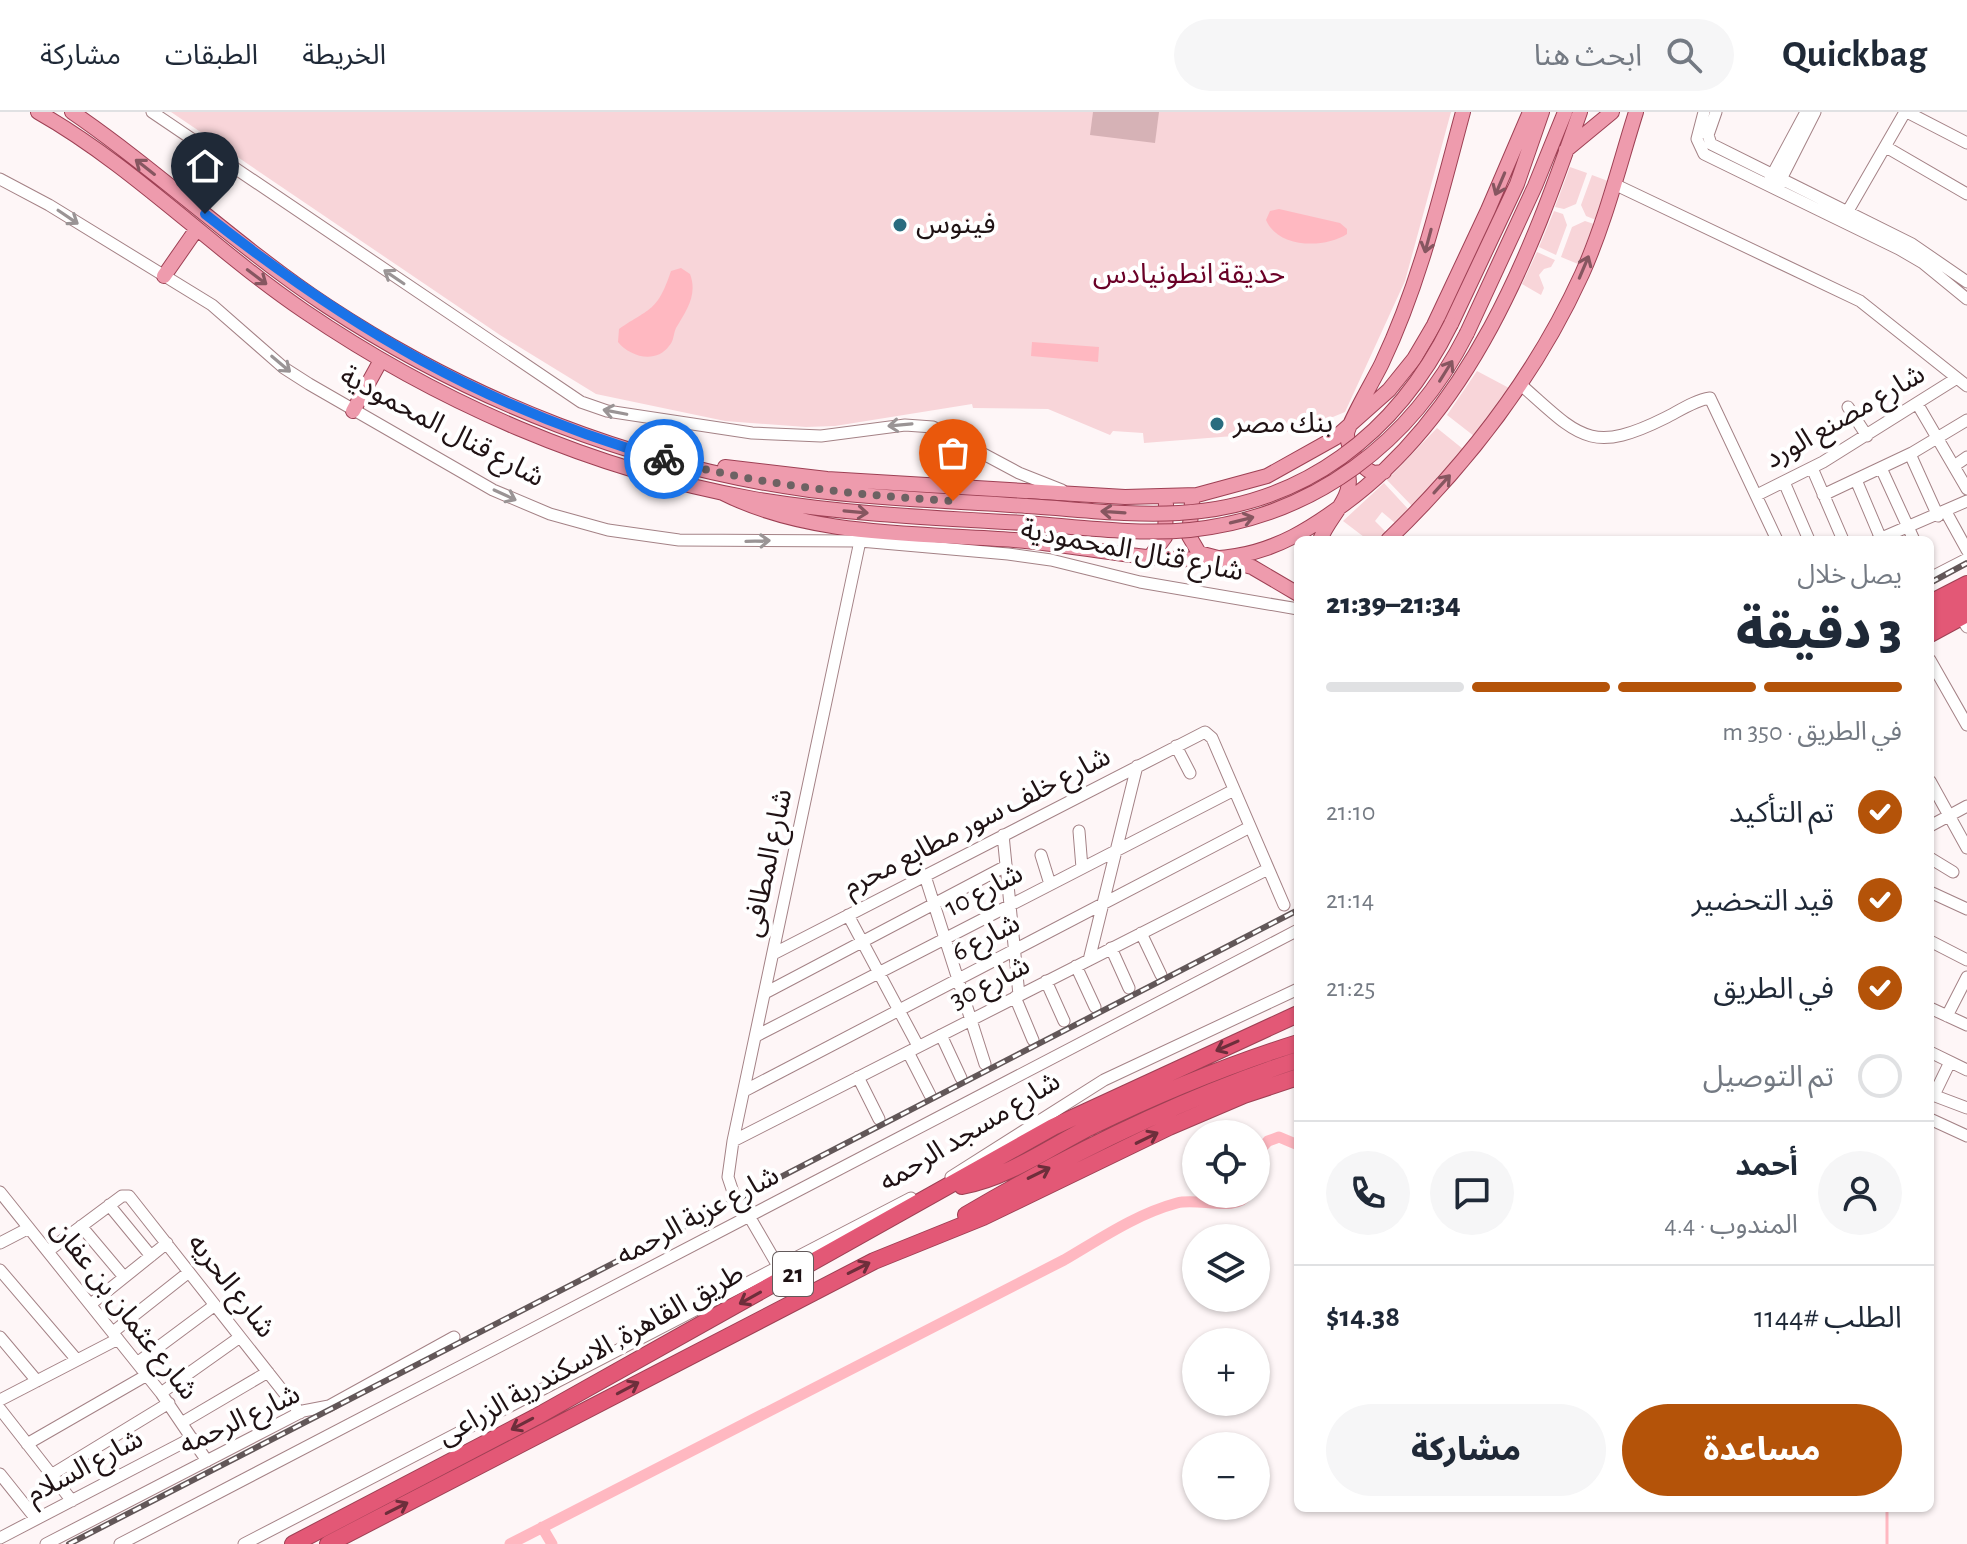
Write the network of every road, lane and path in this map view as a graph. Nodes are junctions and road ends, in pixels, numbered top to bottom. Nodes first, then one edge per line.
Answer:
1 (38, 112) edge
2 (72, 112) edge
3 (86, 112) edge
4 (152, 112) edge
5 (1463, 112) edge
6 (1530, 112) edge
7 (1542, 112) edge
8 (1565, 112) edge
9 (1580, 112) edge
10 (1612, 112) edge
11 (1636, 112) edge
12 (1704, 112) edge
13 (1716, 112) edge
14 (1806, 112) edge
15 (1815, 112) edge
16 (1906, 112) edge
17 (93, 126) junction
18 (1967, 143) edge
19 (1886, 147) junction
20 (1708, 149) junction
21 (1565, 150) junction
22 (0, 179) edge
23 (1774, 181) junction
24 (1614, 184) junction
25 (1967, 194) edge
26 (1845, 216) junction
27 (196, 230) junction
28 (164, 276) junction
29 (1967, 282) edge
30 (1967, 299) edge
31 (381, 360) junction
32 (1957, 378) junction
33 (1520, 384) junction
34 (1967, 386) edge
35 (1918, 405) junction
36 (1848, 407) dead end
37 (353, 411) junction
38 (1967, 420) edge
39 (1348, 427) junction
40 (1867, 436) junction
41 (1938, 439) junction
42 (1321, 448) junction
43 (1910, 454) junction
44 (1967, 457) edge
45 (1954, 466) junction
46 (700, 468) junction
47 (1812, 468) junction
48 (1881, 468) junction
49 (1384, 472) junction
50 (1856, 480) junction
51 (1784, 482) junction
52 (1967, 489) edge
53 (723, 493) junction
54 (1074, 494) junction
55 (1197, 495) junction
56 (1757, 495) junction
57 (1823, 495) junction
58 (1154, 497) junction
59 (1967, 501) edge
60 (1342, 505) junction
61 (1942, 514) junction
62 (1908, 528) junction
63 (1294, 536) edge
64 (1295, 536) edge
65 (1322, 536) edge
66 (1392, 536) edge
67 (1775, 536) edge
68 (1807, 536) edge
69 (1841, 536) edge
70 (1878, 536) edge
71 (1887, 536) edge
72 (1912, 536) edge
73 (860, 541) junction
74 (1967, 550) edge
75 (1150, 557) junction
76 (1214, 558) junction
77 (1967, 559) edge
78 (1934, 574) edge
79 (1967, 584) edge
80 (1294, 592) edge
81 (1967, 597) edge
82 (1934, 601) edge
83 (1294, 608) edge
84 (1934, 616) edge
85 (1967, 622) edge
86 (1934, 633) edge
87 (1934, 641) edge
88 (1934, 667) edge
89 (1967, 725) edge
90 (1176, 746) junction
91 (1137, 766) junction
92 (1190, 773) dead end
93 (1934, 789) edge
94 (1234, 790) junction
95 (1967, 806) edge
96 (1948, 816) junction
97 (1934, 824) edge
98 (1250, 827) junction
99 (1079, 831) dead end
100 (1003, 835) junction
101 (1967, 848) edge
102 (1116, 850) junction
103 (1041, 855) dead end
104 (1934, 860) edge
105 (1006, 866) junction
106 (1082, 868) junction
107 (1268, 869) junction
108 (1953, 872) dead end
109 (925, 876) junction
110 (1050, 884) junction
111 (1934, 894) edge
112 (933, 904) junction
113 (1103, 904) junction
114 (1010, 905) junction
115 (1284, 905) dead end
116 (1967, 909) edge
117 (848, 915) junction
118 (1294, 932) edge
119 (1141, 933) junction
120 (944, 939) junction
121 (862, 941) junction
122 (1934, 943) edge
123 (1111, 948) junction
124 (1014, 950) junction
125 (773, 954) junction
126 (1089, 960) junction
127 (1967, 960) edge
128 (1076, 966) junction
129 (879, 973) junction
130 (1161, 975) dead end
131 (1967, 977) edge
132 (957, 980) junction
133 (1046, 981) junction
134 (1129, 988) dead end
135 (1294, 991) edge
136 (765, 993) junction
137 (1017, 996) junction
138 (1095, 1007) dead end
139 (899, 1010) junction
140 (1934, 1010) edge
141 (1294, 1016) edge
142 (1947, 1016) junction
143 (970, 1020) junction
144 (1064, 1021) dead end
145 (1967, 1025) edge
146 (941, 1035) junction
147 (756, 1036) junction
148 (1033, 1040) dead end
149 (1294, 1044) edge
150 (913, 1049) junction
151 (1934, 1054) edge
152 (1294, 1062) edge
153 (1950, 1062) junction
154 (985, 1064) dead end
155 (1967, 1070) edge
156 (858, 1077) junction
157 (961, 1078) dead end
158 (1294, 1078) edge
159 (1934, 1090) edge
160 (744, 1091) junction
161 (930, 1095) dead end
162 (1934, 1095) edge
163 (1967, 1108) edge
164 (879, 1119) dead end
165 (1934, 1121) edge
166 (1967, 1136) edge
167 (733, 1141) junction
168 (947, 1188) junction
169 (0, 1192) edge
170 (734, 1195) dead end
171 (109, 1205) junction
172 (749, 1216) junction
173 (81, 1226) junction
174 (29, 1228) junction
175 (923, 1240) junction
176 (0, 1243) edge
177 (167, 1243) junction
178 (48, 1251) junction
179 (151, 1256) junction
180 (778, 1266) junction
181 (0, 1270) edge
182 (189, 1272) junction
183 (124, 1277) junction
184 (91, 1304) junction
185 (215, 1305) junction
186 (116, 1336) junction
187 (0, 1337) edge
188 (240, 1337) junction
189 (454, 1337) dead end
190 (77, 1360) junction
191 (137, 1363) junction
192 (268, 1372) junction
193 (147, 1375) junction
194 (37, 1381) junction
195 (161, 1393) junction
196 (0, 1400) edge
197 (169, 1403) junction
198 (0, 1409) edge
199 (300, 1413) junction
200 (183, 1422) junction
201 (192, 1438) junction
202 (27, 1444) junction
203 (207, 1461) junction
204 (0, 1474) edge
205 (51, 1475) junction
206 (72, 1501) junction
207 (36, 1519) junction
208 (0, 1538) edge
209 (138, 1540) edge
210 (46, 1544) edge
211 (120, 1544) edge
212 (244, 1544) edge
213 (293, 1544) edge
214 (328, 1544) edge

1 - 27 main road
2 - 17 main road
3 - 17 main road
54 -> 4 street, شارع قنال المحمودية
5 -> 39 main road
6 -> 39 main road
7 -> 46 main road, bridge
53 -> 8 main road, bridge
9 - 21 main road
10 - 21 main road
11 - 24 main road
12 - 20 street
13 - 20 street
14 - 23 street
15 - 23 street
16 - 18 street
16 - 19 street
46 -> 17 main road
19 - 25 street
19 - 26 street
20 - 23 street
21 - 49 main road
22 -> 28 street, شارع قنال المحمودية
23 - 26 street
24 - 32 street
33 -> 24 main road
26 - 29 street
26 - 30 street
27 - 28 main road
27 -> 31 main road
28 -> 37 street, شارع قنال المحمودية
31 - 37 main road
31 - 53 main road
32 - 34 street
32 - 35 street, شارع مصنع الورد
33 - 56 street
66 -> 33 main road
35 - 40 street, شارع مصنع الورد
35 - 41 street
36 - 40 street
37 -> 73 street, شارع قنال المحمودية
38 - 41 street
39 - 42 main road
39 - 49 main road
40 - 47 street, شارع مصنع الورد
41 - 43 street
41 - 45 street
42 - 55 main road
42 - 60 main road
43 - 48 street
43 - 61 street
44 - 45 street
45 - 52 street
46 - 54 main road
47 - 51 street, شارع مصنع الورد
47 - 57 street
48 - 50 street
48 - 62 street
49 - 60 main road
50 - 57 street
50 - 70 street
51 - 56 street, شارع مصنع الورد
51 - 68 street
53 - 75 main road
54 - 58 main road
55 - 58 main road
55 - 76 main road
56 - 67 street
57 - 69 street
58 - 75 main road
59 - 61 street
60 - 64 main road
60 - 65 main road
61 - 62 street
61 - 74 street
62 - 71 street
62 - 72 street
63 - 76 main road
73 - 83 street, شارع قنال المحمودية
73 - 125 street, شارع المطافى
75 - 76 main road
76 - 80 main road
77 - 78 street
79 - 82 highway
81 - 84 highway
85 - 86 highway
85 - 87 highway
88 - 89 street
90 - 91 street, شارع خلف سور مطابع محرم
90 - 92 street
90 - 94 street, شارع خلف سور مطابع محرم
91 - 100 street, شارع خلف سور مطابع محرم
91 - 102 street
93 - 96 street
94 - 98 street
94 - 102 street, شارع 10
95 - 96 street
96 - 97 street
96 - 101 street
98 - 107 street
98 - 113 street, شارع 6
99 - 106 street
100 - 105 street
100 - 109 street, شارع خلف سور مطابع محرم
102 - 106 street, شارع 10
102 - 113 street
103 - 110 street
104 - 108 street
105 - 112 street
105 - 114 street
106 - 110 street, شارع 10
107 - 115 street
107 - 119 street, شارع 30
109 - 112 street
109 - 117 street, شارع خلف سور مطابع محرم
110 - 114 street, شارع 10
111 - 116 street
112 - 120 street
112 - 121 street
113 - 124 street, شارع 6
113 - 126 street
114 - 120 street, شارع 10
114 - 124 street
117 - 121 street
117 - 125 street, شارع خلف سور مطابع محرم
118 - 172 street, شارع عزبة الرحمه
119 - 123 street, شارع 30
119 - 130 street
120 - 129 street, شارع 10
120 - 132 street
121 - 129 street
121 - 136 street
122 - 127 street
123 - 126 street, شارع 30
123 - 134 street
124 - 132 street, شارع 6
124 - 137 street
125 - 136 street, شارع المطافى
126 - 128 street, شارع 30
128 - 133 street, شارع 30
128 - 138 street
129 - 139 street
129 - 147 street, شارع 10
131 - 142 street
132 - 139 street, شارع 6
132 - 143 street
133 - 137 street, شارع 30
133 - 144 street
135 - 180 street, شارع مسجد الرحمه
136 - 147 street, شارع المطافى
137 - 143 street, شارع 30
137 - 148 street
139 - 150 street
139 - 160 street, شارع 6
140 - 142 street
141 -> 168 highway, طريق القاهرة, الاسكندرية الزراعى / 21
142 - 145 street
143 - 146 street, شارع 30
143 - 154 street
146 - 150 street, شارع 30
146 - 157 street
147 - 160 street, شارع المطافى
149 - 168 highway
150 - 156 street, شارع 30
150 - 161 street
151 - 153 street
175 -> 152 highway
153 - 155 street
153 - 159 street
156 - 164 street
156 - 167 street, شارع 30
175 -> 158 highway, طريق القاهرة, الاسكندرية الزراعى / 21
160 - 167 street, شارع المطافى
162 - 163 street
165 - 166 street
167 - 170 street, شارع المطافى
168 -> 213 highway, طريق القاهرة, الاسكندرية الزراعى / 21
169 - 174 street, شارع عثمان بن عفان
171 - 173 street
171 - 177 street, شارع الحريه
171 - 179 street
172 - 180 street
172 - 209 street, شارع عزبة الرحمه
173 - 178 street
173 - 183 street
174 - 176 street
174 - 178 street, شارع عثمان بن عفان
214 -> 175 highway, طريق القاهرة, الاسكندرية الزراعى / 21
177 - 179 street
177 - 182 street, شارع الحريه
178 - 184 street, شارع عثمان بن عفان
179 - 183 street
180 - 212 street, شارع مسجد الرحمه
181 - 190 street
182 - 185 street, شارع الحريه
182 - 186 street
183 - 184 street
184 - 186 street, شارع عثمان بن عفان
185 - 188 street, شارع الحريه
185 - 191 street
186 - 190 street
186 - 191 street, شارع عثمان بن عفان
187 - 194 street
188 - 192 street, شارع الحريه
188 - 195 street
189 - 199 street, شارع الرحمه
190 - 194 street
191 - 193 street, شارع عثمان بن عفان
192 - 199 street, شارع الحريه
192 - 200 street
193 - 195 street, شارع عثمان بن عفان
193 - 202 street
194 - 196 street
195 - 197 street, شارع عثمان بن عفان
197 - 200 street, شارع عثمان بن عفان
197 - 205 street
198 - 202 street
199 - 203 street, شارع الرحمه
200 - 201 street, شارع عثمان بن عفان
201 - 203 street, شارع عثمان بن عفان
201 - 206 street, شارع السلام
202 - 205 street
203 - 210 street, شارع الرحمه
204 - 207 street
205 - 206 street
206 - 207 street, شارع السلام
207 - 208 street, شارع السلام
209 - 211 street, شارع عزبة الرحمه

